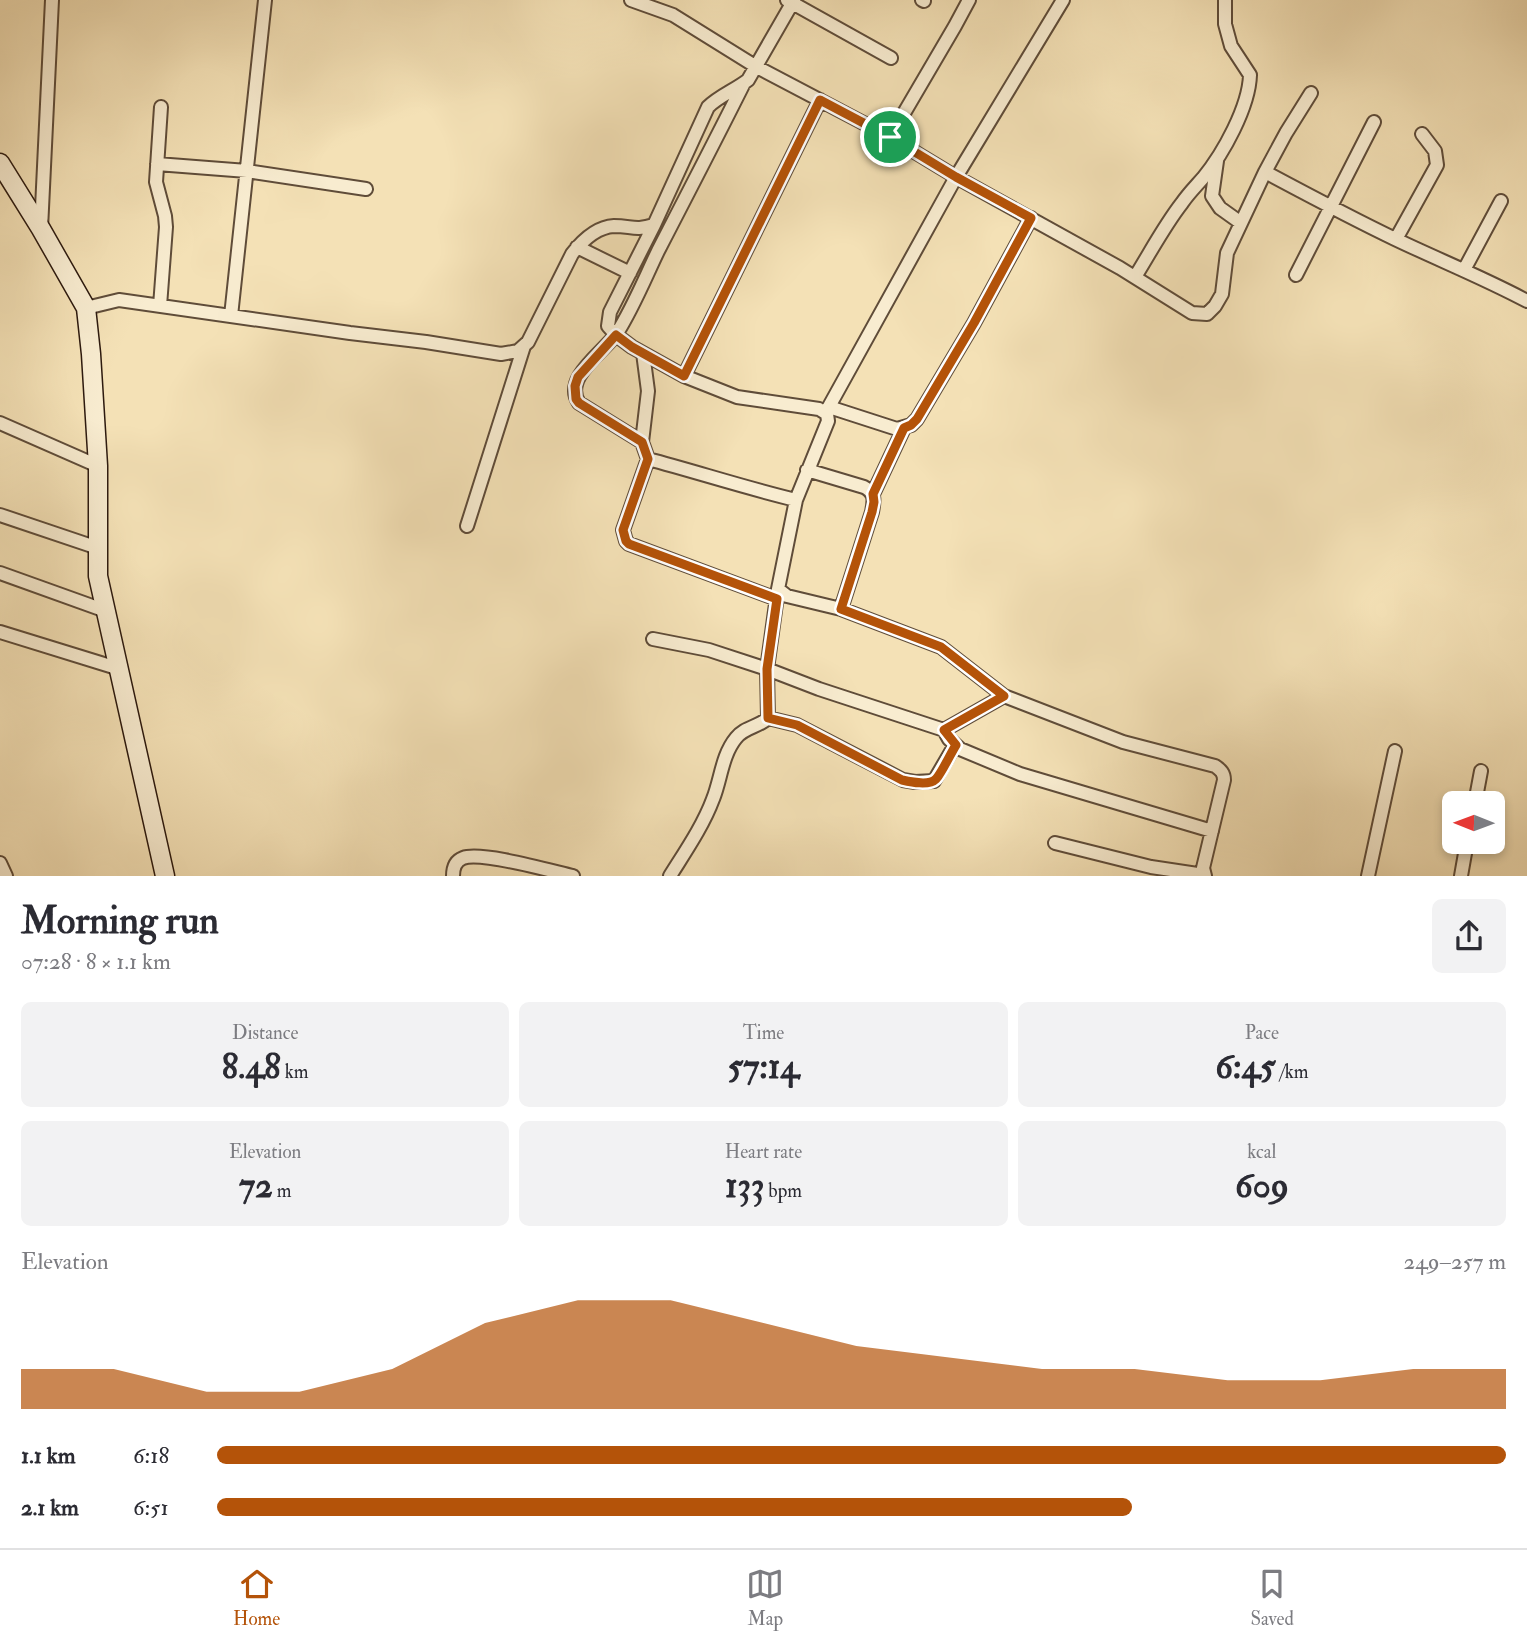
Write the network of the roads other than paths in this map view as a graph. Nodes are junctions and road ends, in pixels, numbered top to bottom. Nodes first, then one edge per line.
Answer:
1 (52, 0) edge
2 (265, 0) edge
3 (631, 0) edge
4 (969, 0) edge
5 (1063, 0) edge
6 (1225, 0) edge
7 (791, 1) edge
8 (891, 58) dead end
9 (755, 66) junction
10 (745, 83) junction
11 (1311, 93) dead end
12 (820, 100) junction
13 (161, 107) dead end
14 (1374, 122) dead end
15 (1422, 134) dead end
16 (890, 137) junction
17 (1217, 157) junction
18 (0, 163) edge
19 (157, 164) junction
20 (247, 171) junction
21 (1265, 172) junction
22 (956, 177) junction
23 (366, 189) dead end
24 (1501, 201) dead end
25 (1330, 207) junction
26 (1031, 218) junction
27 (1241, 223) junction
28 (654, 225) junction
29 (41, 229) junction
30 (1396, 240) junction
31 (577, 247) junction
32 (1464, 270) junction
33 (630, 273) junction
34 (1296, 275) dead end
35 (1135, 277) junction
36 (1527, 301) edge
37 (160, 306) junction
38 (86, 308) junction
39 (231, 316) junction
40 (616, 335) junction
41 (524, 345) junction
42 (643, 354) junction
43 (684, 376) junction
44 (827, 410) junction
45 (0, 423) edge
46 (904, 428) junction
47 (642, 442) junction
48 (648, 459) junction
49 (98, 466) junction
50 (807, 470) junction
51 (873, 494) junction
52 (796, 500) junction
53 (0, 515) edge
54 (467, 526) dead end
55 (98, 548) junction
56 (0, 573) edge
57 (777, 594) junction
58 (841, 609) junction
59 (106, 611) junction
60 (0, 632) edge
61 (653, 639) dead end
62 (120, 669) junction
63 (767, 669) junction
64 (1004, 696) junction
65 (768, 718) junction
66 (944, 730) junction
67 (956, 745) junction
68 (1395, 751) dead end
69 (1481, 771) dead end
70 (1477, 791) edge
71 (1212, 831) junction
72 (1055, 843) dead end
73 (1465, 854) edge
74 (0, 863) edge
75 (6, 876) edge
76 (165, 876) edge
77 (453, 876) edge
78 (573, 876) edge
79 (670, 876) edge
80 (1205, 876) edge
81 (1368, 876) edge
82 (1461, 876) edge

1 - 29 street
2 - 20 street
3 - 9 street
4 - 16 street
5 - 22 street
6 - 17 street
7 - 8 street
7 - 9 street
9 - 10 street
9 - 12 street
10 - 28 street
10 - 40 street
11 - 21 street
12 - 16 street
12 - 43 street
13 - 19 street
14 - 25 street
15 - 30 street
16 - 22 street
17 - 27 street
17 - 35 street
18 - 29 main road
19 - 20 street
19 - 37 street
20 - 23 street
20 - 39 street
21 - 25 street
21 - 27 street
22 - 26 street
22 - 44 street
24 - 32 street
25 - 30 street
25 - 34 street
26 - 35 street
26 - 46 street
27 - 35 street
28 - 31 street
28 - 33 street
29 - 38 main road
30 - 32 street
31 - 33 street
31 - 41 street
32 - 36 street
33 - 40 street
37 - 38 street
37 - 39 street
38 - 49 main road
39 - 41 street
40 - 42 street
40 - 47 street
41 - 54 street
42 - 43 street
42 - 47 street
43 - 44 street
44 - 46 street
44 - 50 street
45 - 49 street
46 - 51 street
47 - 48 street
48 - 52 street
48 - 57 street
49 - 55 main road
50 - 51 street
50 - 52 street
51 - 58 street
52 - 57 street
53 - 55 street
55 - 59 main road
56 - 59 street
57 - 58 street
57 - 63 street
58 - 64 street
59 - 62 main road
60 - 62 street
61 - 63 street
62 - 76 main road
63 - 65 street
63 - 66 street
64 - 66 street
64 - 71 street
65 - 67 street
65 - 79 street
66 - 67 street
67 - 71 street
68 - 81 street
69 - 70 street
71 - 80 street
72 - 80 street
73 - 82 street
74 - 75 street
77 - 78 street

